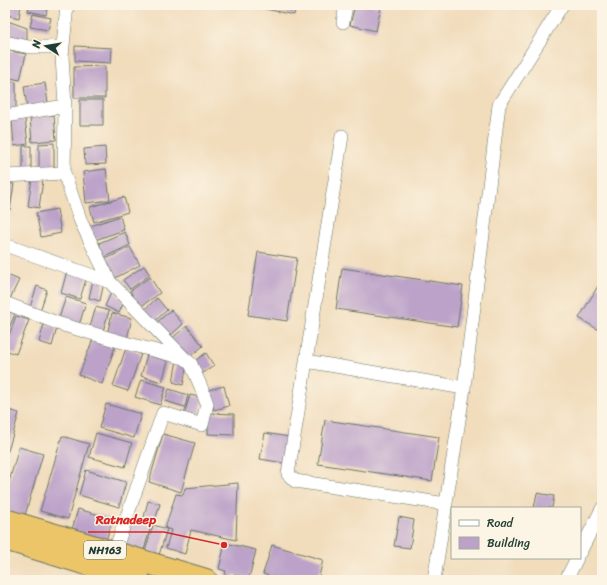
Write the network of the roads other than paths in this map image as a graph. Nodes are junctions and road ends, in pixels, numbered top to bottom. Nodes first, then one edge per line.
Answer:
1 (67, 5) edge
2 (346, 5) edge
3 (562, 5) edge
4 (343, 22) dead end
5 (5, 42) edge
6 (62, 47) junction
7 (65, 106) junction
8 (5, 116) edge
9 (342, 136) dead end
10 (64, 173) junction
11 (5, 176) edge
12 (5, 245) edge
13 (110, 282) junction
14 (5, 303) edge
15 (184, 358) junction
16 (306, 361) junction
17 (464, 388) junction
18 (446, 504) junction
19 (602, 509) edge
20 (5, 520) edge
21 (5, 539) edge
22 (581, 550) edge
23 (576, 559) edge
24 (111, 561) junction
25 (139, 580) edge
26 (206, 580) edge
27 (434, 580) edge
28 (566, 580) edge

1 - 6 street
2 - 4 street
3 - 17 street
5 - 6 street
6 - 7 street
7 - 8 street
7 - 10 street
9 - 16 street
10 - 11 street
10 - 13 street
12 - 13 street
13 - 15 street
14 - 15 street
15 - 24 street
16 - 17 street
16 - 18 street
17 - 18 street
18 - 27 street
19 - 22 street
20 - 24 highway, NH163
21 - 24 highway, NH163
23 - 28 street
24 - 25 highway, NH163
24 - 26 highway, NH163

